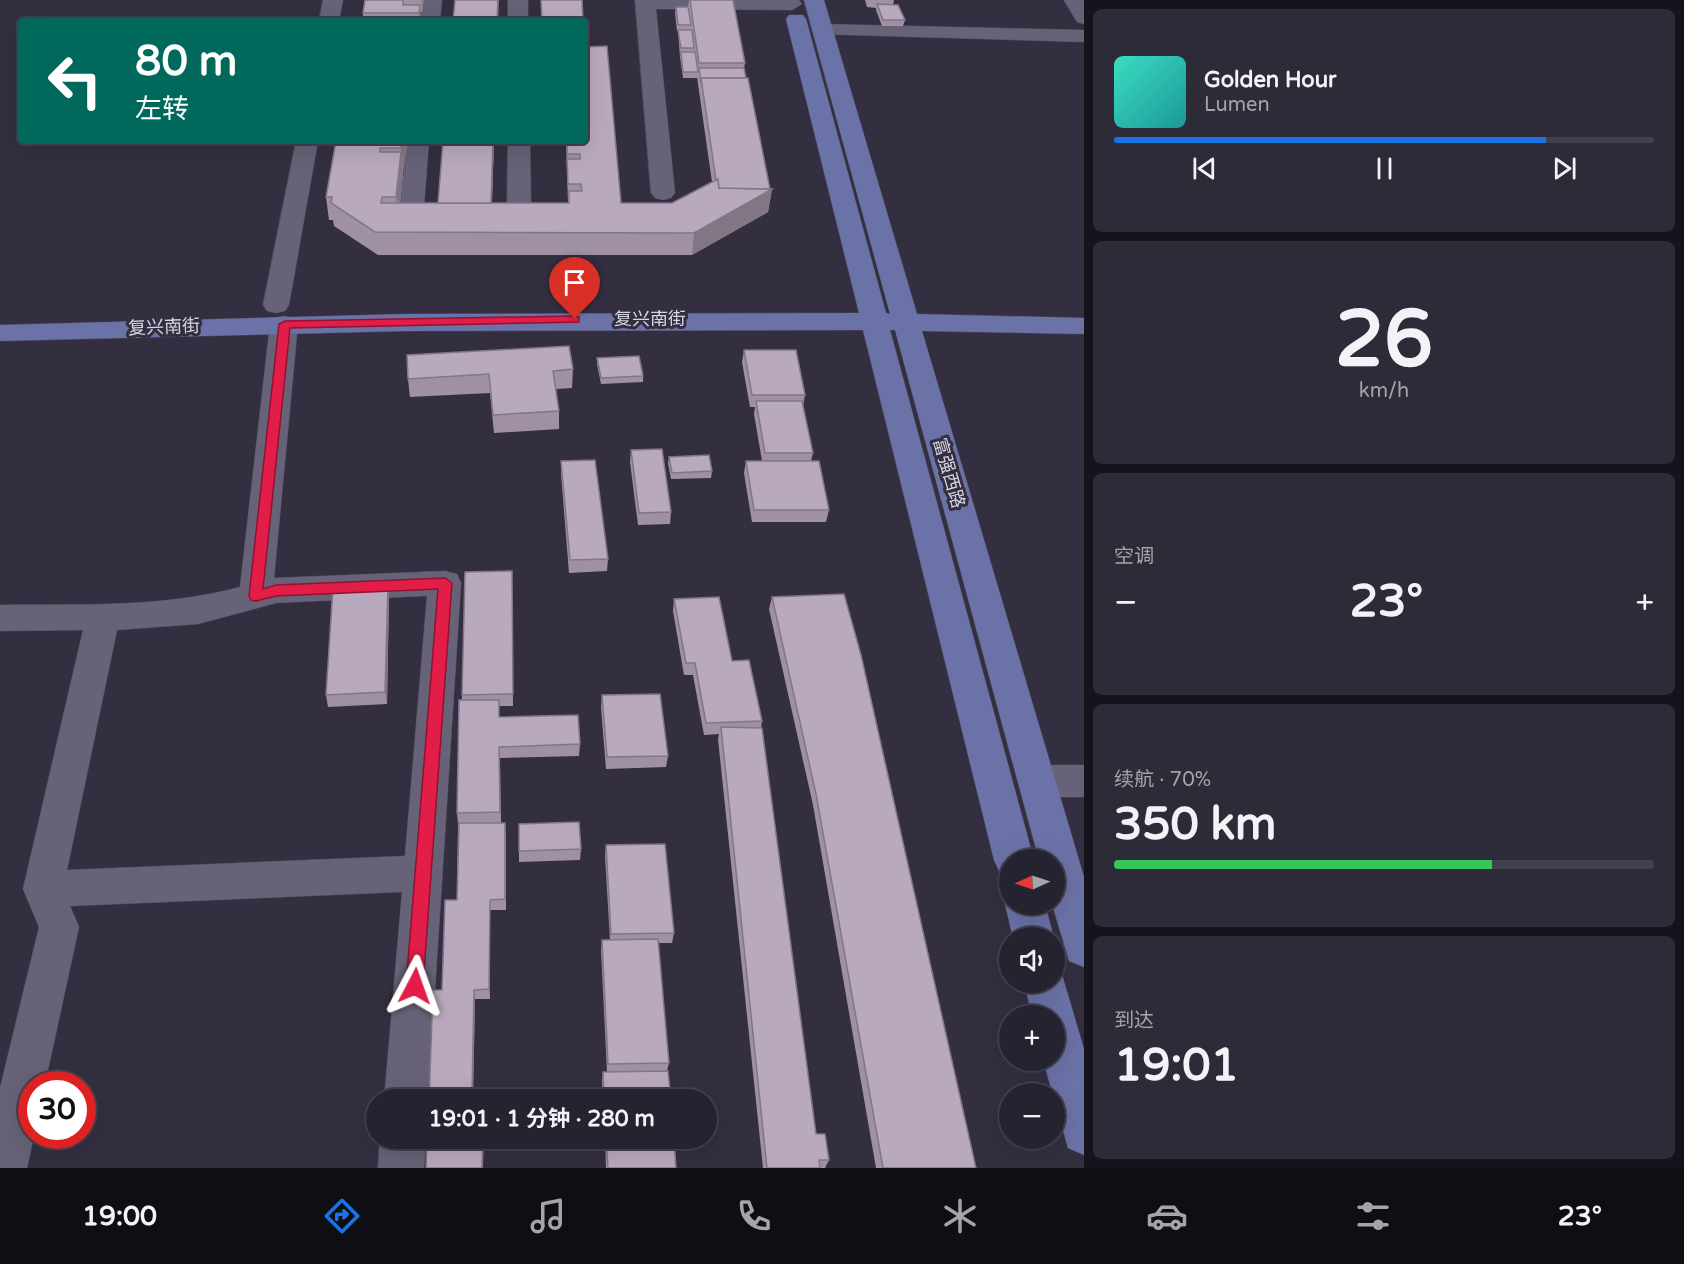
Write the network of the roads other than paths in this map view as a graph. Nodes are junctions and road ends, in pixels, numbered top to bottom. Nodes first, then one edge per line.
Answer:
1 (333, 0) edge
2 (432, 0) edge
3 (518, 0) edge
4 (1074, 0) edge
5 (799, 1) edge
6 (645, 2) edge
7 (330, 18) edge
8 (430, 18) edge
9 (518, 18) edge
10 (1084, 18) edge
11 (822, 30) junction
12 (1084, 36) edge
13 (307, 144) edge
14 (418, 144) edge
15 (519, 144) edge
16 (663, 193) dead end
17 (519, 203) edge
18 (412, 206) edge
19 (1084, 306) edge
20 (872, 312) junction
21 (903, 312) junction
22 (0, 313) edge
23 (280, 315) junction
24 (1084, 326) edge
25 (0, 333) edge
26 (256, 596) junction
27 (103, 617) junction
28 (0, 618) edge
29 (1037, 781) junction
30 (1084, 781) edge
31 (1011, 849) edge
32 (423, 873) junction
33 (43, 889) junction
34 (1084, 947) edge
35 (1065, 1059) edge
36 (407, 1089) edge
37 (1084, 1132) edge
38 (402, 1149) edge
39 (4, 1168) edge
40 (401, 1168) edge

1 - 7 street
2 - 8 street
3 - 9 street
4 - 10 street
5 - 6 street
5 - 11 main road, 富强西路
5 - 20 main road, 富强西路
6 - 16 street
11 - 12 street
11 - 21 main road, 富强西路
13 - 23 street
14 - 18 street
15 - 17 street
19 - 21 main road, 复兴南街
20 - 21 main road, 复兴南街
20 - 23 main road, 复兴南街
20 - 31 main road, 富强西路
21 - 24 main road, 复兴南街
21 - 29 main road, 富强西路
22 - 23 main road, 复兴南街
23 - 25 main road, 复兴南街
23 - 26 street
26 - 27 street
26 - 32 street
27 - 28 street
27 - 33 street
29 - 30 street
29 - 34 main road, 富强西路
32 - 33 street
32 - 36 street
33 - 39 street
35 - 37 main road
38 - 40 street

